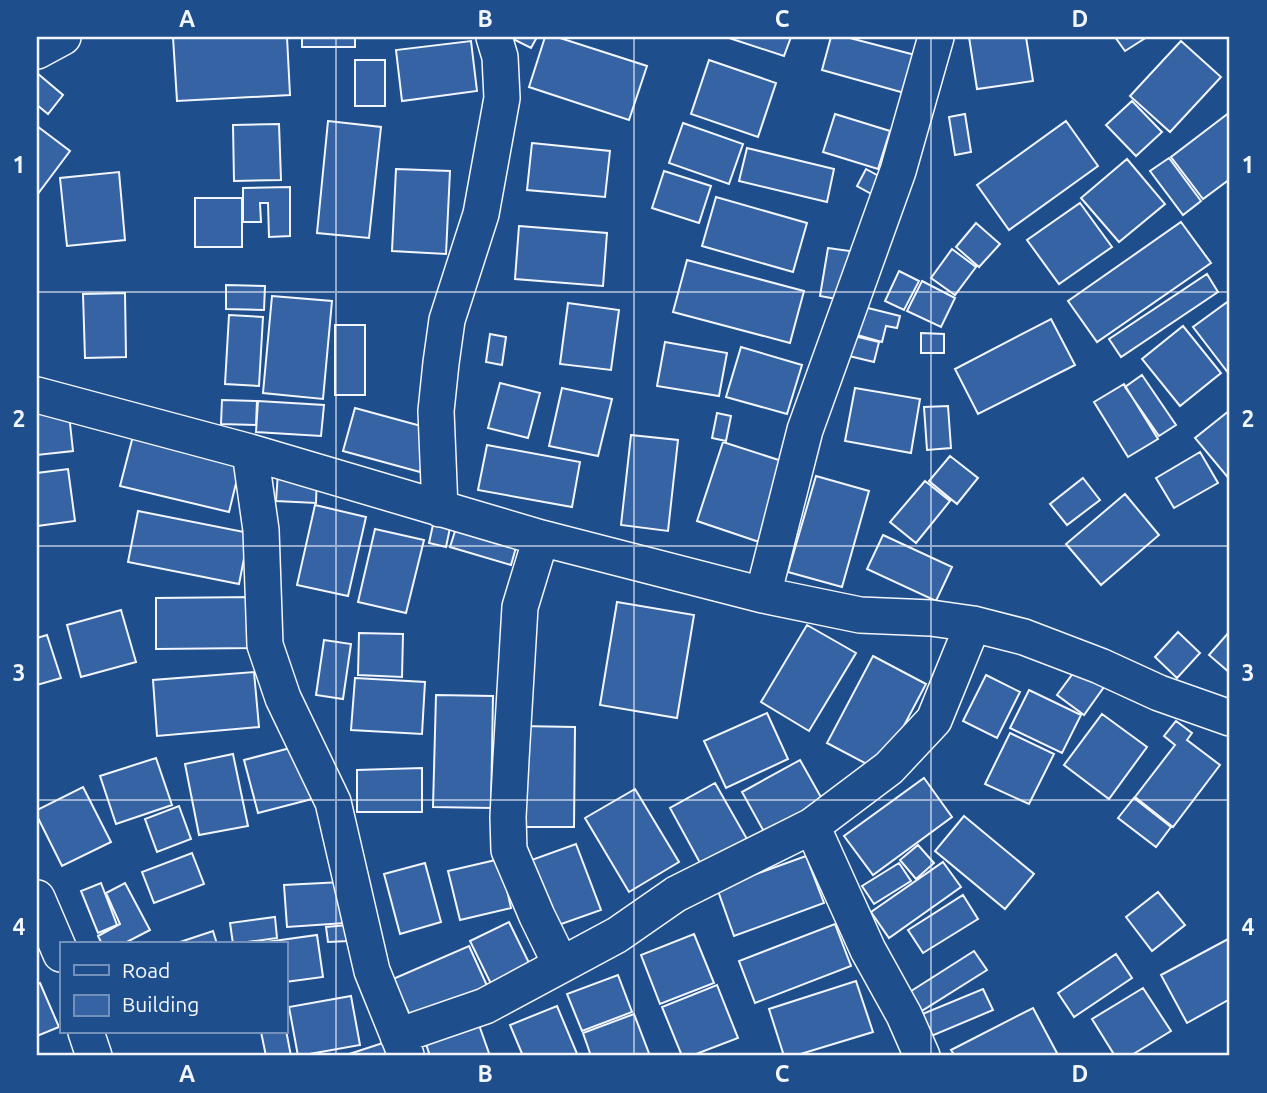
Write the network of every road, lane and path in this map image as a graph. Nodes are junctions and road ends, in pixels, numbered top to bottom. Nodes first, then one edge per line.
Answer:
1 (63, 37) edge
2 (494, 37) edge
3 (936, 37) edge
4 (37, 51) edge
5 (37, 395) edge
6 (250, 452) junction
7 (440, 509) junction
8 (541, 538) junction
9 (763, 595) junction
10 (973, 624) junction
11 (1230, 718) edge
12 (812, 826) junction
13 (37, 898) edge
14 (60, 952) edge
15 (561, 965) junction
16 (87, 1034) edge
17 (402, 1046) edge
18 (94, 1056) edge
19 (922, 1056) edge

1 - 4 street
2 - 7 street
3 - 9 street
5 - 6 street
6 - 7 street
6 - 17 street
7 - 8 street
8 - 9 street
8 - 15 street
9 - 10 street
10 - 11 street
10 - 12 street
12 - 15 street
12 - 19 street
13 - 14 street
15 - 17 street
16 - 18 street

